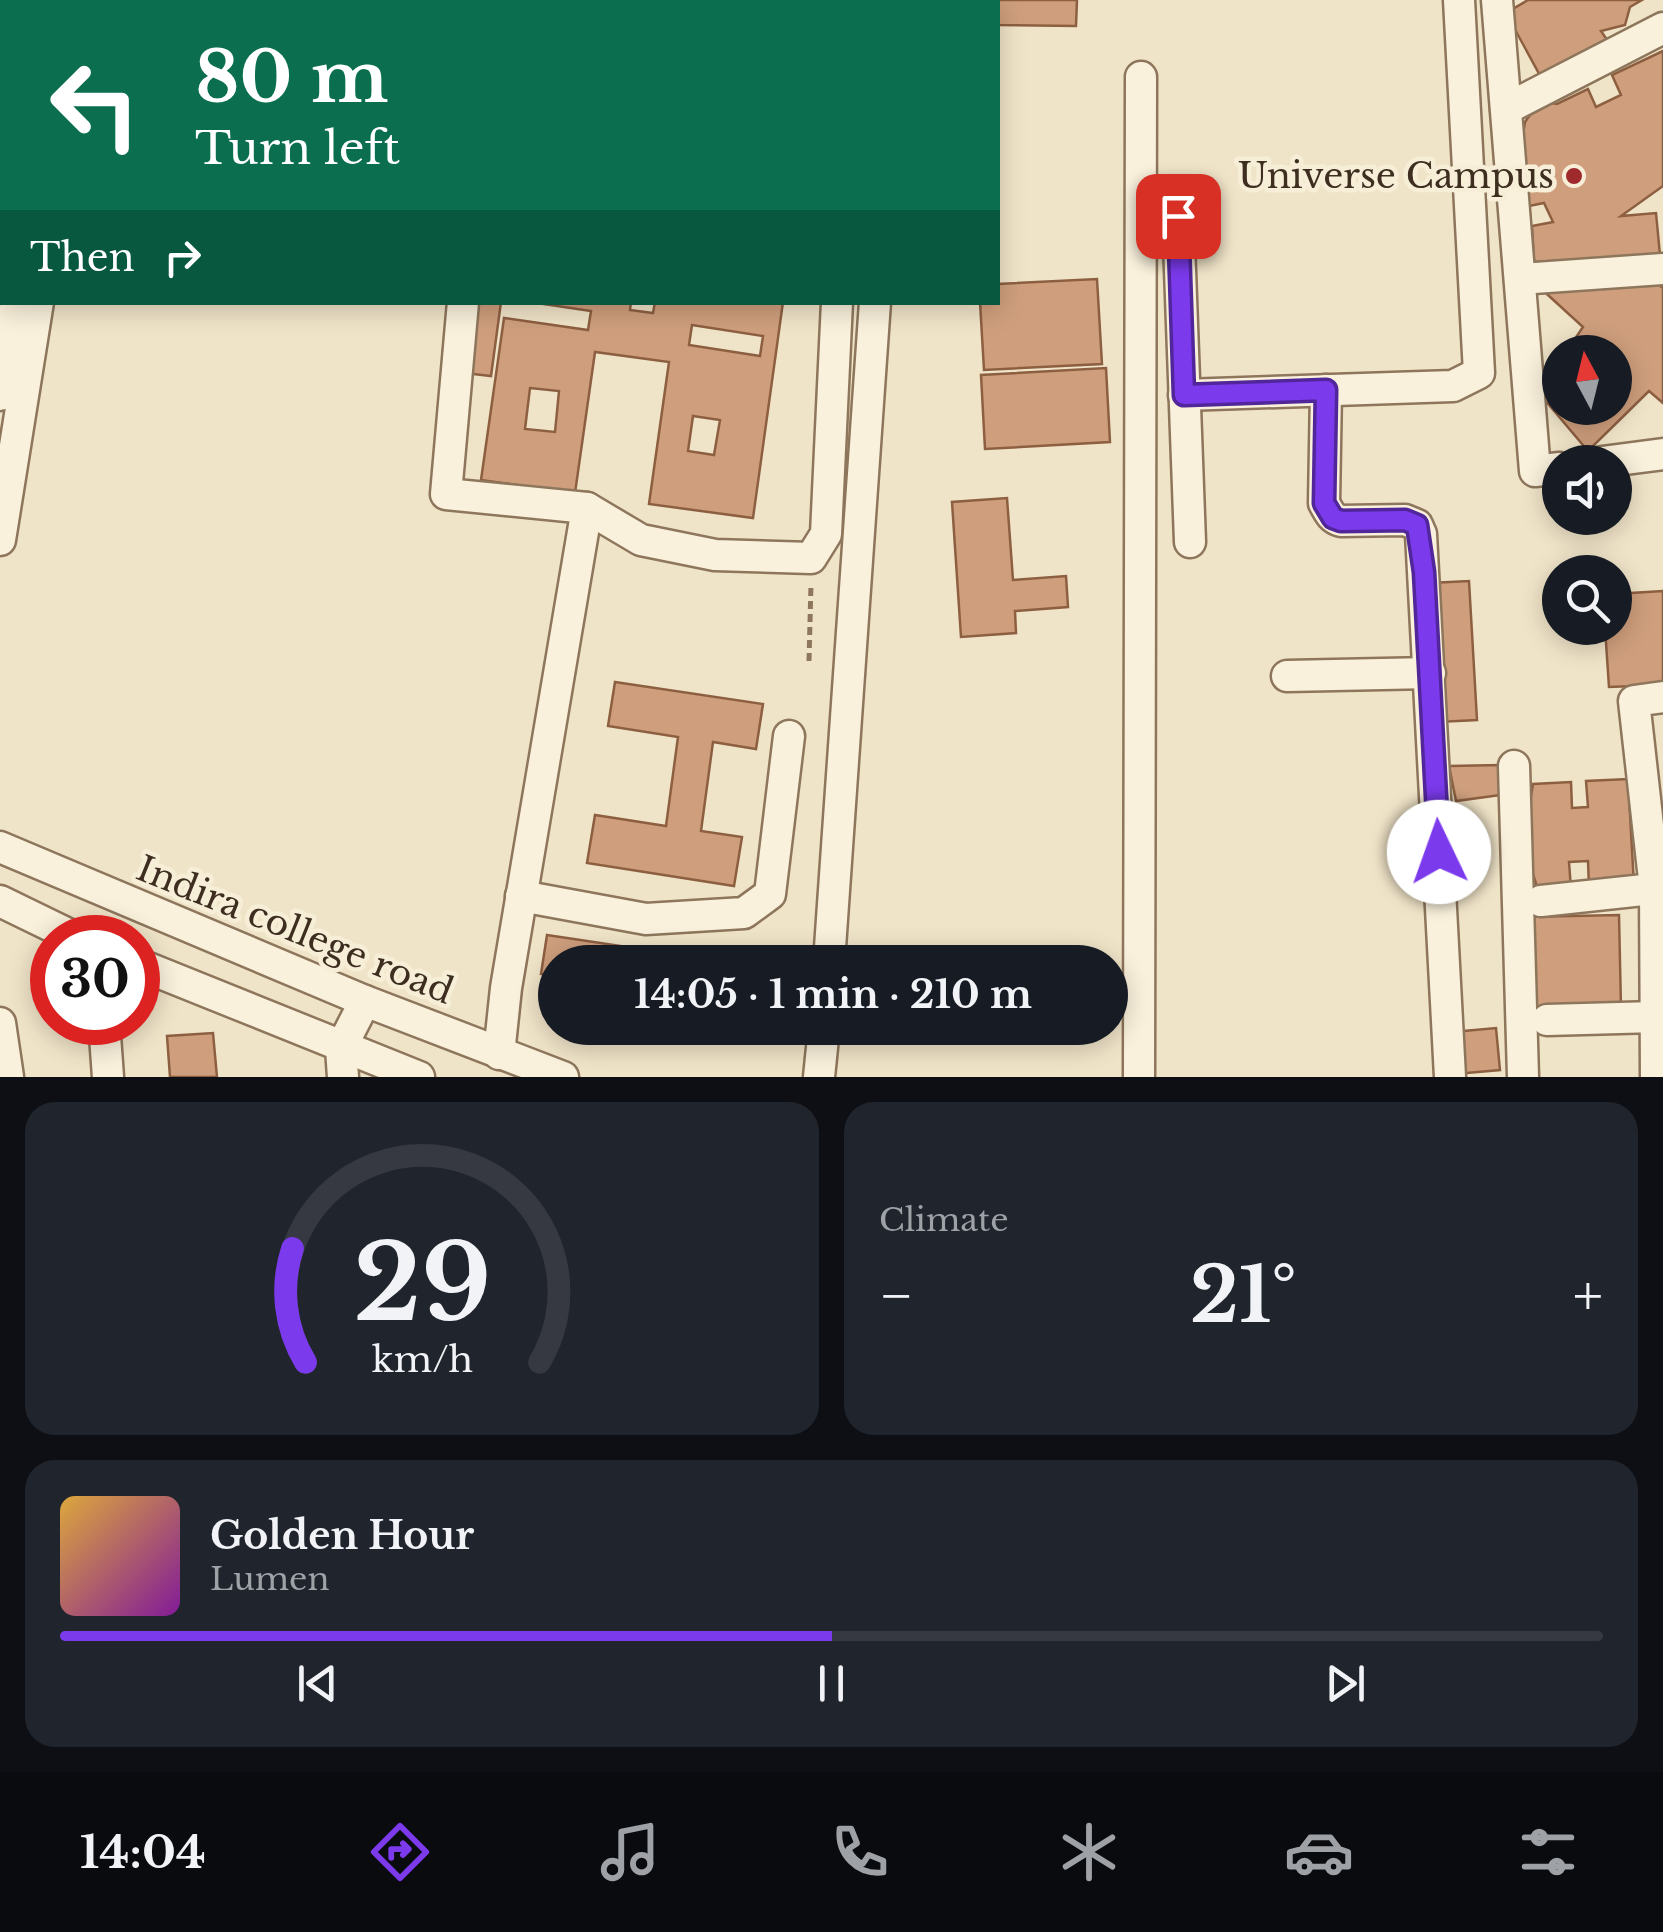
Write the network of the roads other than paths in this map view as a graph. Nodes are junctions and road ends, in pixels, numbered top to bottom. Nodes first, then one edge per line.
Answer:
1 (1459, 0) edge
2 (1497, 0) edge
3 (1663, 28) edge
4 (1140, 78) dead end
5 (1506, 109) junction
6 (1178, 216) dead end
7 (1663, 269) edge
8 (1520, 279) junction
9 (15, 305) edge
10 (37, 305) edge
11 (463, 305) edge
12 (837, 305) edge
13 (876, 305) edge
14 (1326, 390) junction
15 (0, 395) edge
16 (1184, 395) junction
17 (1663, 454) edge
18 (1632, 458) edge
19 (1542, 470) edge
20 (4, 498) edge
21 (587, 508) junction
22 (0, 540) edge
23 (1190, 542) dead end
24 (1430, 673) junction
25 (1287, 676) dead end
26 (1663, 698) edge
27 (789, 736) dead end
28 (1514, 766) dead end
29 (0, 847) edge
30 (1659, 888) edge
31 (521, 896) junction
32 (0, 900) edge
33 (1541, 901) dead end
34 (30, 915) edge
35 (830, 945) edge
36 (160, 975) edge
37 (365, 1000) junction
38 (1656, 1016) junction
39 (1547, 1020) dead end
40 (0, 1024) edge
41 (106, 1045) edge
42 (822, 1045) edge
43 (498, 1054) junction
44 (342, 1062) edge
45 (8, 1077) edge
46 (108, 1077) edge
47 (419, 1077) edge
48 (563, 1077) edge
49 (819, 1077) edge
50 (1139, 1077) edge
51 (1450, 1077) edge
52 (1523, 1077) edge
53 (1656, 1077) edge

1 - 14 street
2 - 5 street
3 - 5 street
4 - 50 street
5 - 8 street
6 - 16 street
7 - 8 street
8 - 19 street
9 - 15 street
10 - 20 street
11 - 21 street
12 - 21 street
13 - 35 street
14 - 16 street
14 - 24 street
16 - 23 street
17 - 18 street
20 - 22 street
21 - 31 street
24 - 25 street
24 - 51 street
26 - 30 street
27 - 31 street
28 - 52 street
29 - 37 street, Indira college road
30 - 33 street
30 - 38 street
31 - 43 street
32 - 34 street
36 - 44 street
37 - 43 street, Indira college road
37 - 44 street
38 - 39 street
38 - 53 street
40 - 45 street
41 - 46 street
42 - 49 street
43 - 48 street, Indira college road
44 - 47 street

